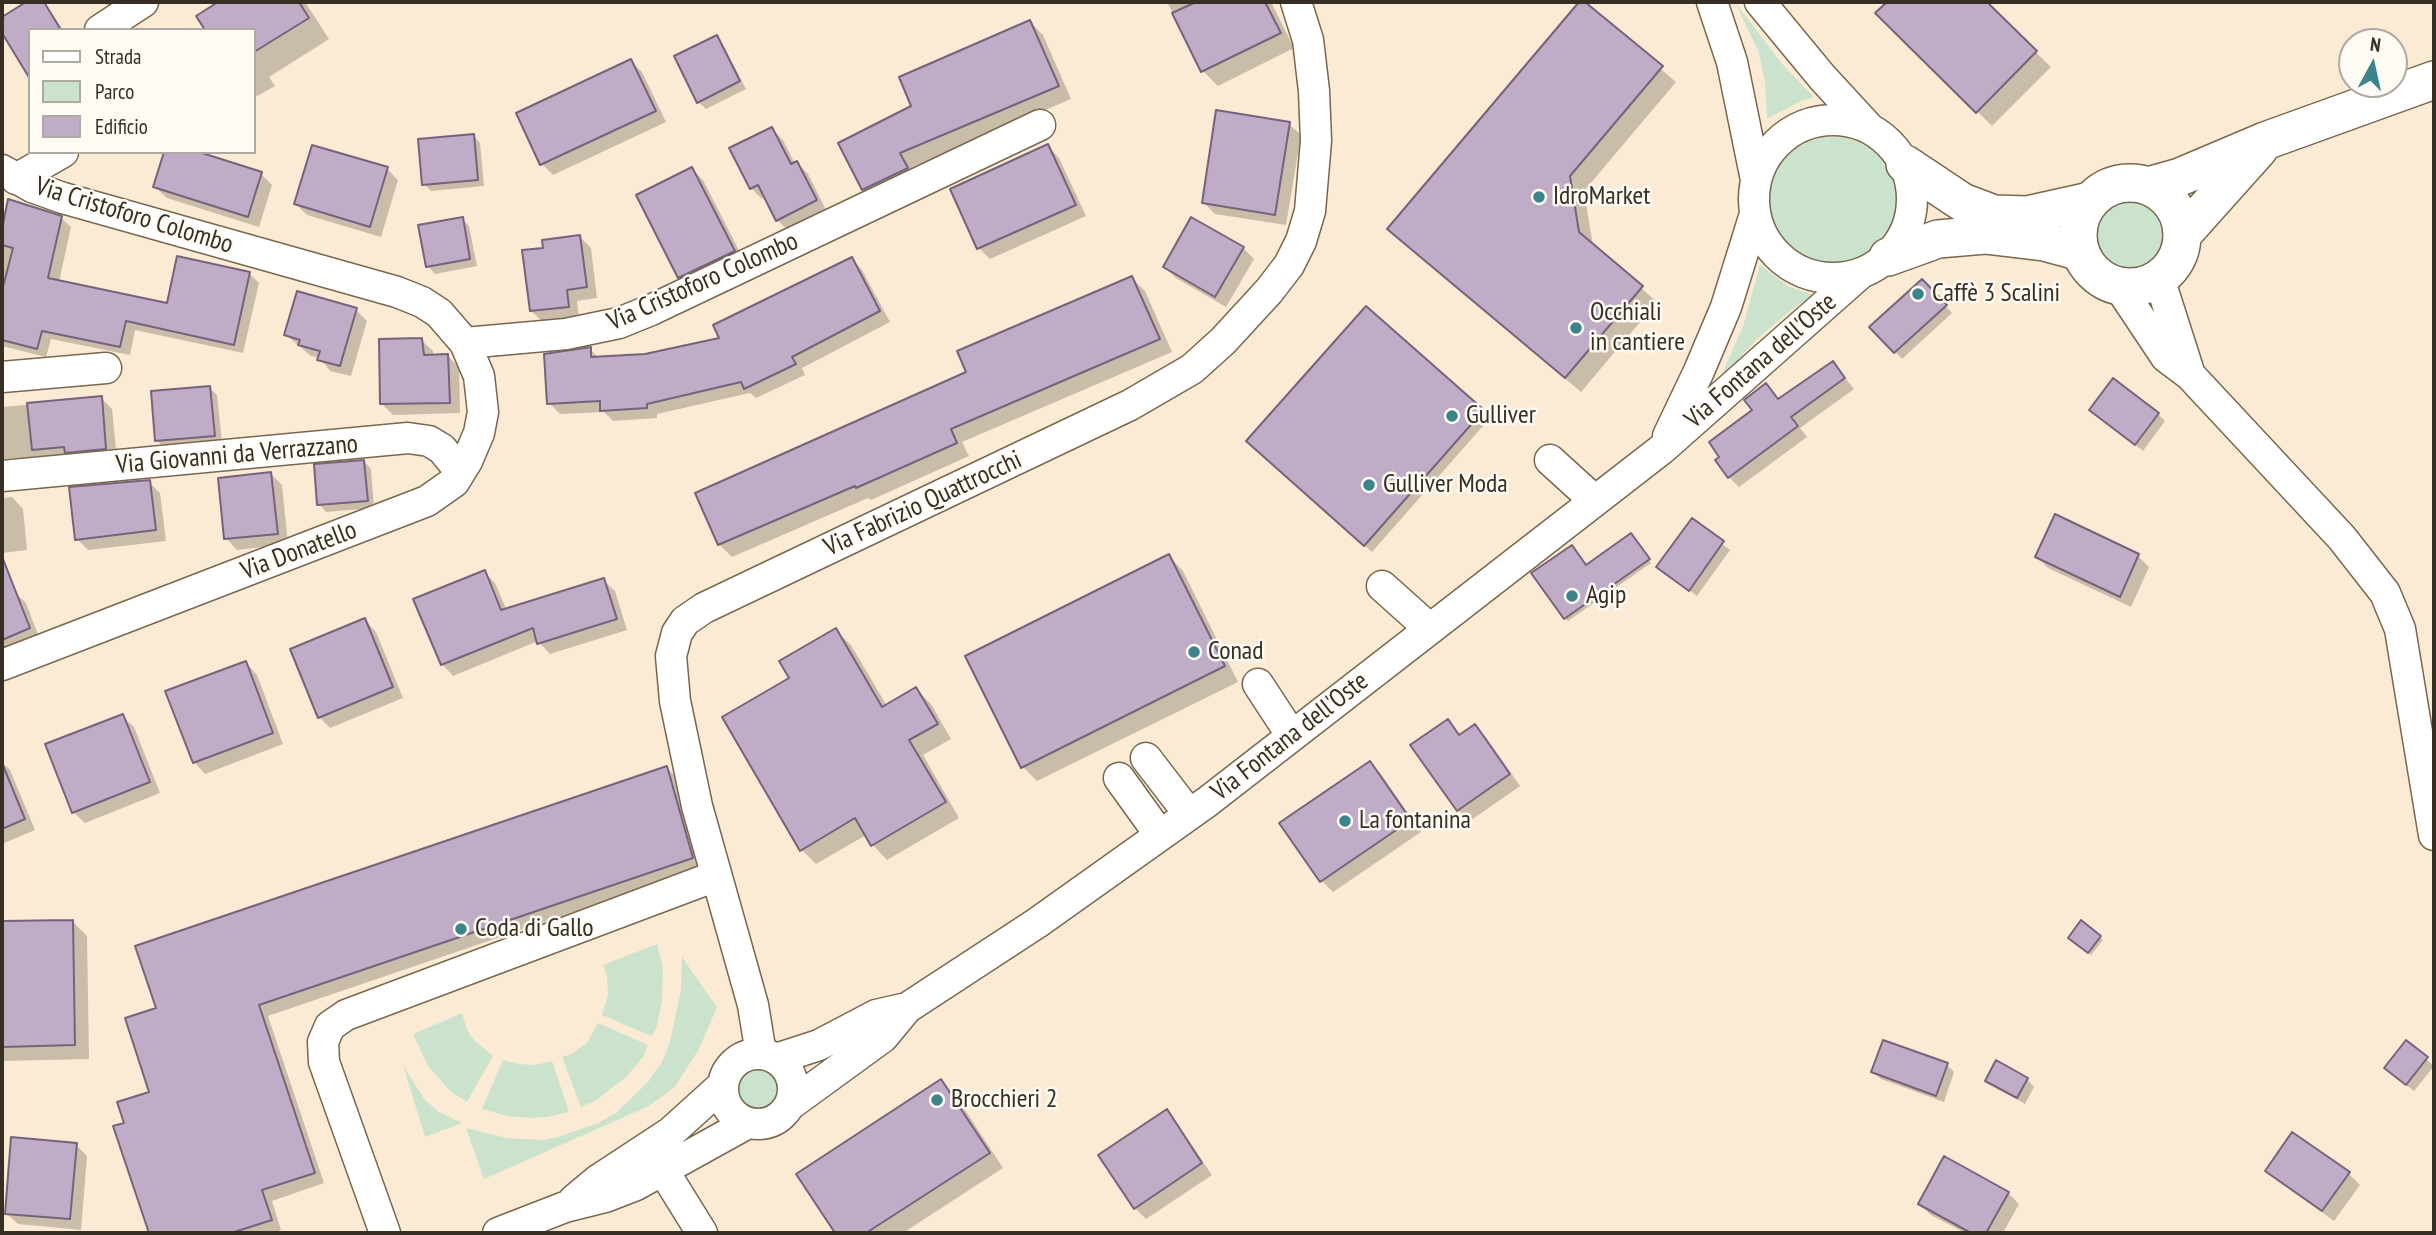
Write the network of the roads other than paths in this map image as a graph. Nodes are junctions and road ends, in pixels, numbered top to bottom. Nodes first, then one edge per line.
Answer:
1 (143, 2) edge
2 (1296, 2) edge
3 (1712, 2) edge
4 (1760, 2) edge
5 (103, 28) edge
6 (2434, 80) edge
7 (1040, 125) dead end
8 (1868, 127) junction
9 (2265, 141) junction
10 (58, 154) edge
11 (1905, 164) junction
12 (9, 175) edge
13 (1756, 180) junction
14 (2148, 186) junction
15 (2090, 201) junction
16 (1755, 214) junction
17 (2183, 234) junction
18 (2081, 252) junction
19 (1875, 265) junction
20 (2159, 278) junction
21 (2118, 285) junction
22 (466, 343) junction
23 (106, 368) dead end
24 (2190, 375) junction
25 (2, 377) edge
26 (1662, 449) junction
27 (1550, 460) dead end
28 (460, 471) junction
29 (2, 476) edge
30 (1595, 501) junction
31 (1382, 586) dead end
32 (1430, 629) junction
33 (2, 665) edge
34 (1258, 684) dead end
35 (1292, 736) junction
36 (1146, 758) dead end
37 (1119, 778) dead end
38 (1189, 814) junction
39 (1160, 835) junction
40 (2434, 835) edge
41 (716, 876) junction
42 (907, 1008) junction
43 (769, 1056) junction
44 (723, 1085) junction
45 (791, 1104) junction
46 (748, 1123) junction
47 (663, 1170) junction
48 (565, 1207) junction
49 (386, 1233) edge
50 (498, 1233) edge
51 (702, 1233) edge

1 - 5 street
2 - 41 street, Via Fabrizio Quattrocchi
3 - 13 street
4 - 8 street
6 - 9 street
7 - 22 street, Via Cristoforo Colombo
8 - 11 street
8 - 13 street
9 - 14 street
9 - 17 street
10 - 12 street
11 - 15 street
11 - 19 street
12 - 22 street, Via Cristoforo Colombo
13 - 16 street
14 - 15 street
14 - 17 street
15 - 18 street
16 - 19 street
16 - 26 street, Via Fontana dell'Oste
17 - 20 street
18 - 19 street
18 - 21 street
19 - 26 street, Via Fontana dell'Oste
20 - 21 street
20 - 24 street
21 - 24 street
22 - 28 street, Via Donatello
23 - 25 street
24 - 40 street
26 - 30 street, Via Fontana dell'Oste
27 - 30 street
28 - 29 street, Via Giovanni da Verrazzano
28 - 33 street, Via Donatello
30 - 32 street, Via Fontana dell'Oste
31 - 32 street
32 - 35 street, Via Fontana dell'Oste
34 - 35 street
35 - 38 street, Via Fontana dell'Oste
36 - 38 street
37 - 39 street
38 - 39 street, Via Fontana dell'Oste
39 - 42 street, Via Fontana dell'Oste
41 - 43 street, Via Fabrizio Quattrocchi
41 - 49 street
42 - 43 street, Via Fontana dell'Oste
42 - 45 street, Via Fontana dell'Oste
43 - 44 street
43 - 45 street
44 - 46 street
44 - 48 street
45 - 46 street
46 - 47 street
47 - 48 street
47 - 51 street
48 - 50 street

